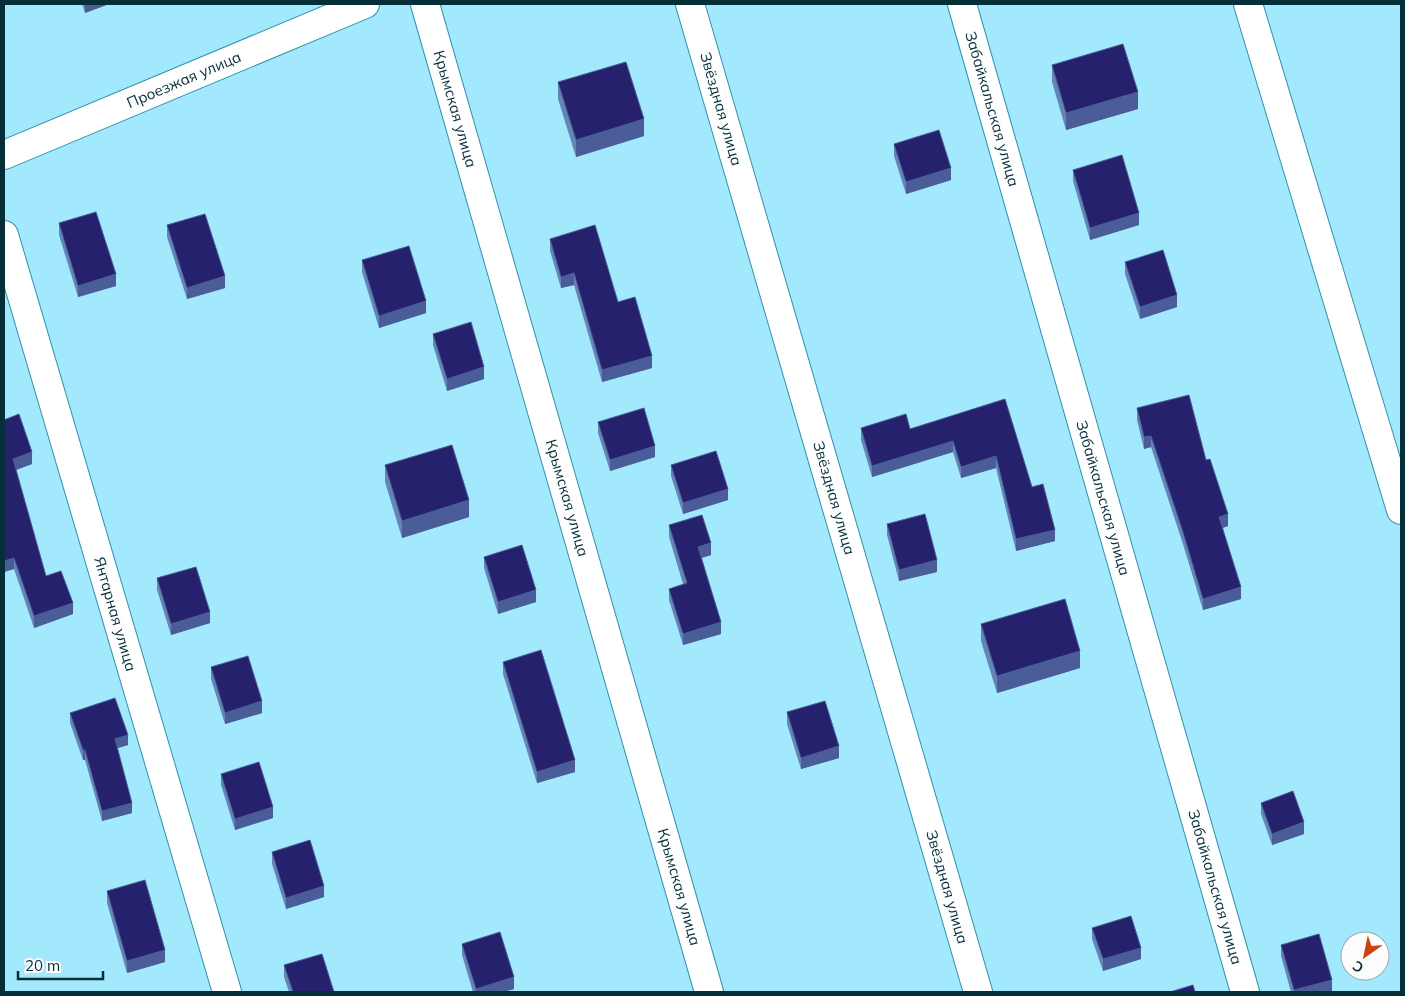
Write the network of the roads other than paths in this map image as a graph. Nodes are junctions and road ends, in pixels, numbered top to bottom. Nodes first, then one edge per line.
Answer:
1 (365, 4) edge
2 (425, 4) edge
3 (690, 4) edge
4 (962, 4) edge
5 (1248, 4) edge
6 (4, 155) edge
7 (4, 235) edge
8 (1401, 510) edge
9 (227, 992) edge
10 (709, 992) edge
11 (978, 992) edge
12 (1245, 992) edge

1 - 6 street, Проезжая улица
2 - 10 street, Крымская улица
3 - 11 street, Звёздная улица
4 - 12 street, Забайкальская улица
5 - 8 street
7 - 9 street, Янтарная улица

